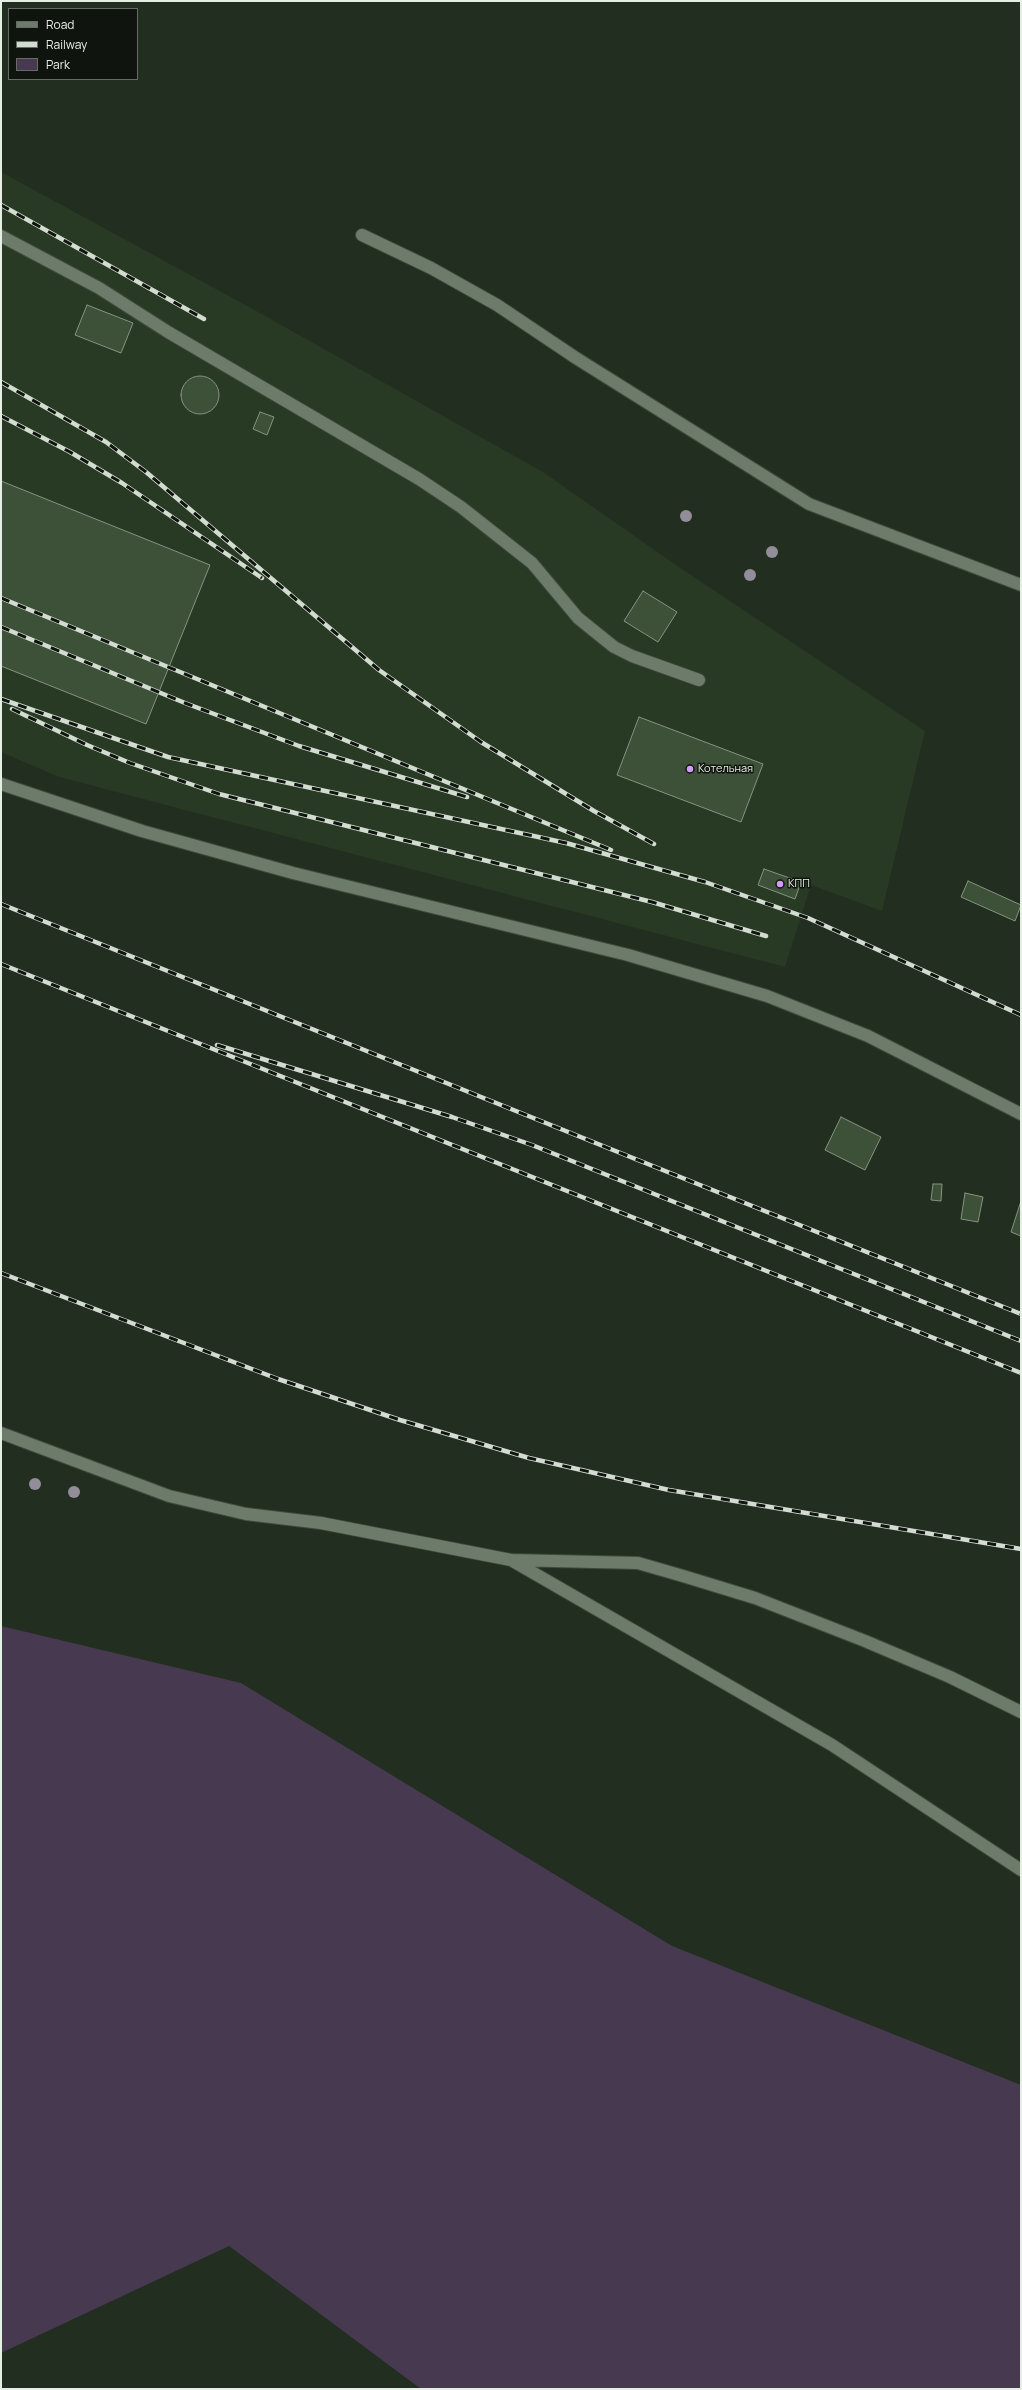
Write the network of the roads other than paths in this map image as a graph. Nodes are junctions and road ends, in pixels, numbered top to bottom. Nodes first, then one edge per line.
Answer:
1 (362, 235) dead end
2 (1, 236) edge
3 (1021, 585) edge
4 (699, 680) dead end
5 (1, 784) edge
6 (1021, 1114) edge
7 (1, 1433) edge
8 (511, 1560) junction
9 (1021, 1712) edge
10 (1021, 1870) edge

1 - 3 lane
2 - 4 lane
5 - 6 lane
7 - 8 lane
8 - 9 lane
8 - 10 lane

